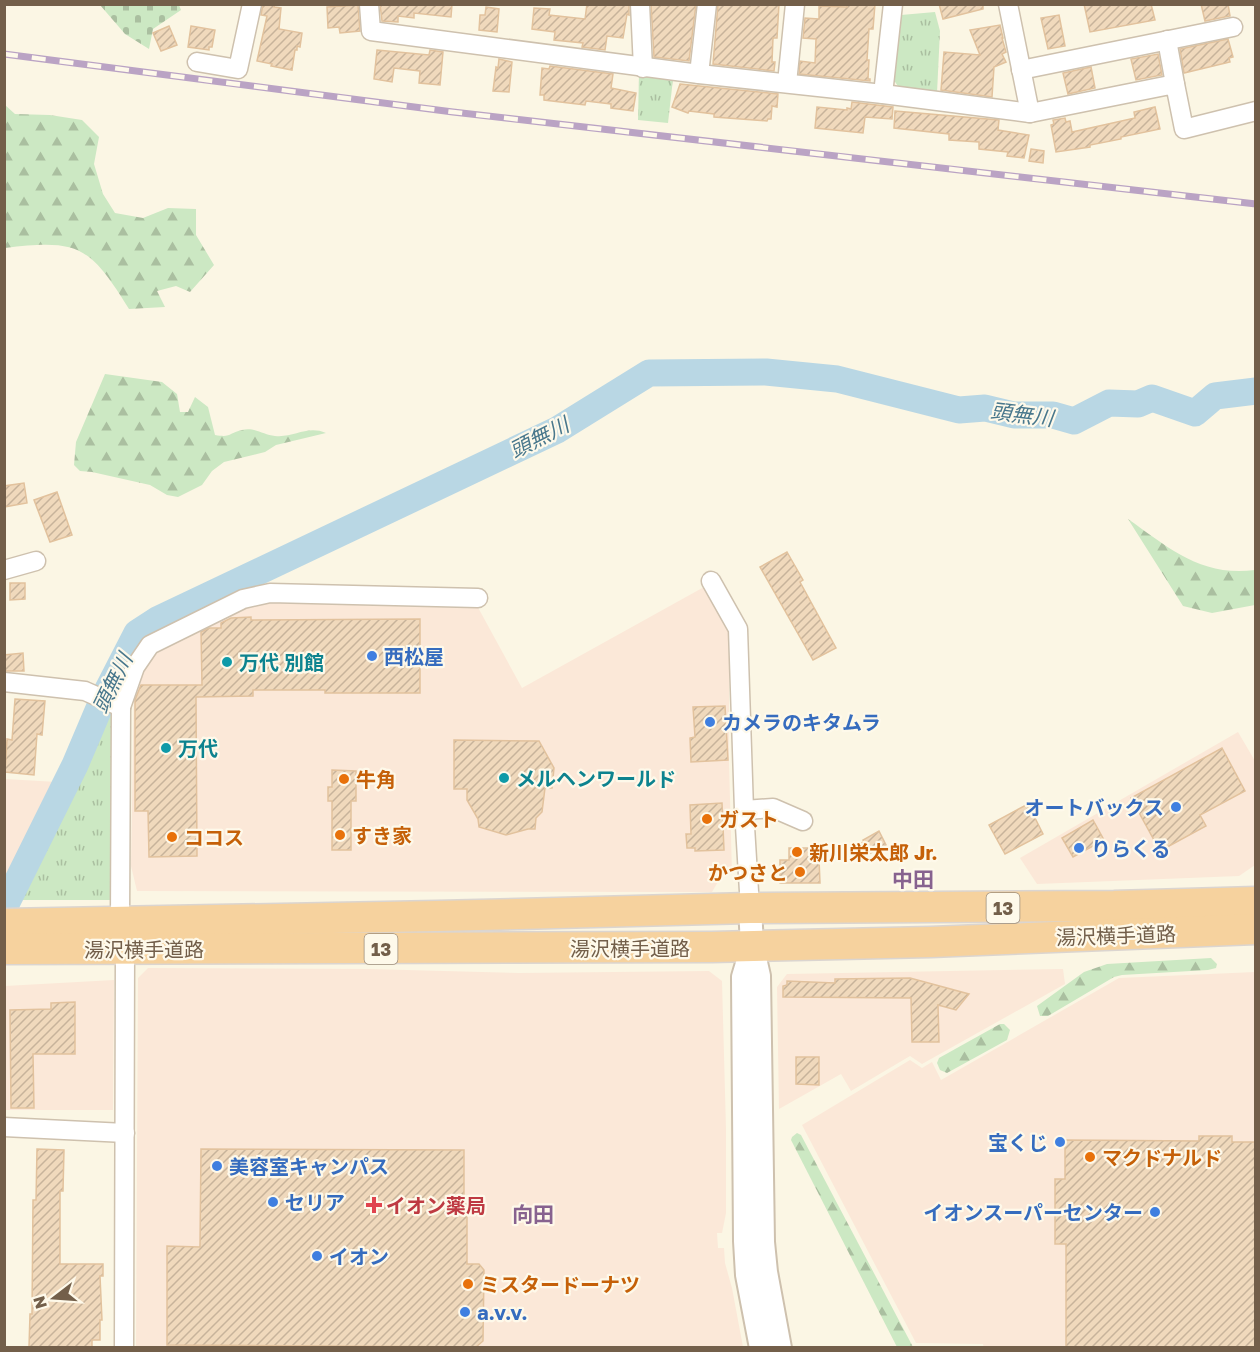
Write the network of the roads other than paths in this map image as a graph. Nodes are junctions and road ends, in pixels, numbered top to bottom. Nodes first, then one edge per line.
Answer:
1 (252, 4) edge
2 (369, 4) edge
3 (640, 4) edge
4 (707, 4) edge
5 (795, 4) edge
6 (893, 4) edge
7 (1008, 4) edge
8 (1233, 27) dead end
9 (1167, 40) junction
10 (197, 62) dead end
11 (643, 68) junction
12 (1021, 70) junction
13 (699, 75) junction
14 (787, 83) junction
15 (1175, 84) junction
16 (884, 94) junction
17 (1256, 111) edge
18 (1030, 112) junction
19 (36, 561) dead end
20 (4, 570) edge
21 (711, 581) dead end
22 (478, 598) dead end
23 (4, 682) edge
24 (116, 705) junction
25 (744, 810) junction
26 (803, 822) dead end
27 (1256, 902) edge
28 (750, 908) junction
29 (1256, 929) edge
30 (10, 936) edge
31 (122, 936) junction
32 (752, 945) junction
33 (4, 1127) edge
34 (125, 1132) junction
35 (124, 1347) edge
36 (761, 1347) edge
37 (780, 1347) edge

1 - 10 street
2 - 11 street
3 - 11 street
4 - 13 street
5 - 14 street
6 - 16 street
7 - 12 street
8 - 9 street
9 - 12 street
9 - 15 street
11 - 13 street
12 - 18 street
13 - 14 street
14 - 16 street
15 - 17 street
15 - 18 street
16 - 18 street
19 - 20 street
21 - 25 street
22 - 24 street
23 - 24 street
24 - 31 street
25 - 26 street
25 - 28 street
27 - 28 highway, 湯沢横手道路 / 13
28 - 31 highway, 湯沢横手道路 / 13
28 - 32 street
29 - 32 highway, 湯沢横手道路 / 13
30 - 31 highway, 湯沢横手道路 / 13
31 - 32 highway, 湯沢横手道路 / 13
31 - 34 street
32 - 36 street
32 - 37 street
33 - 34 street
34 - 35 street

